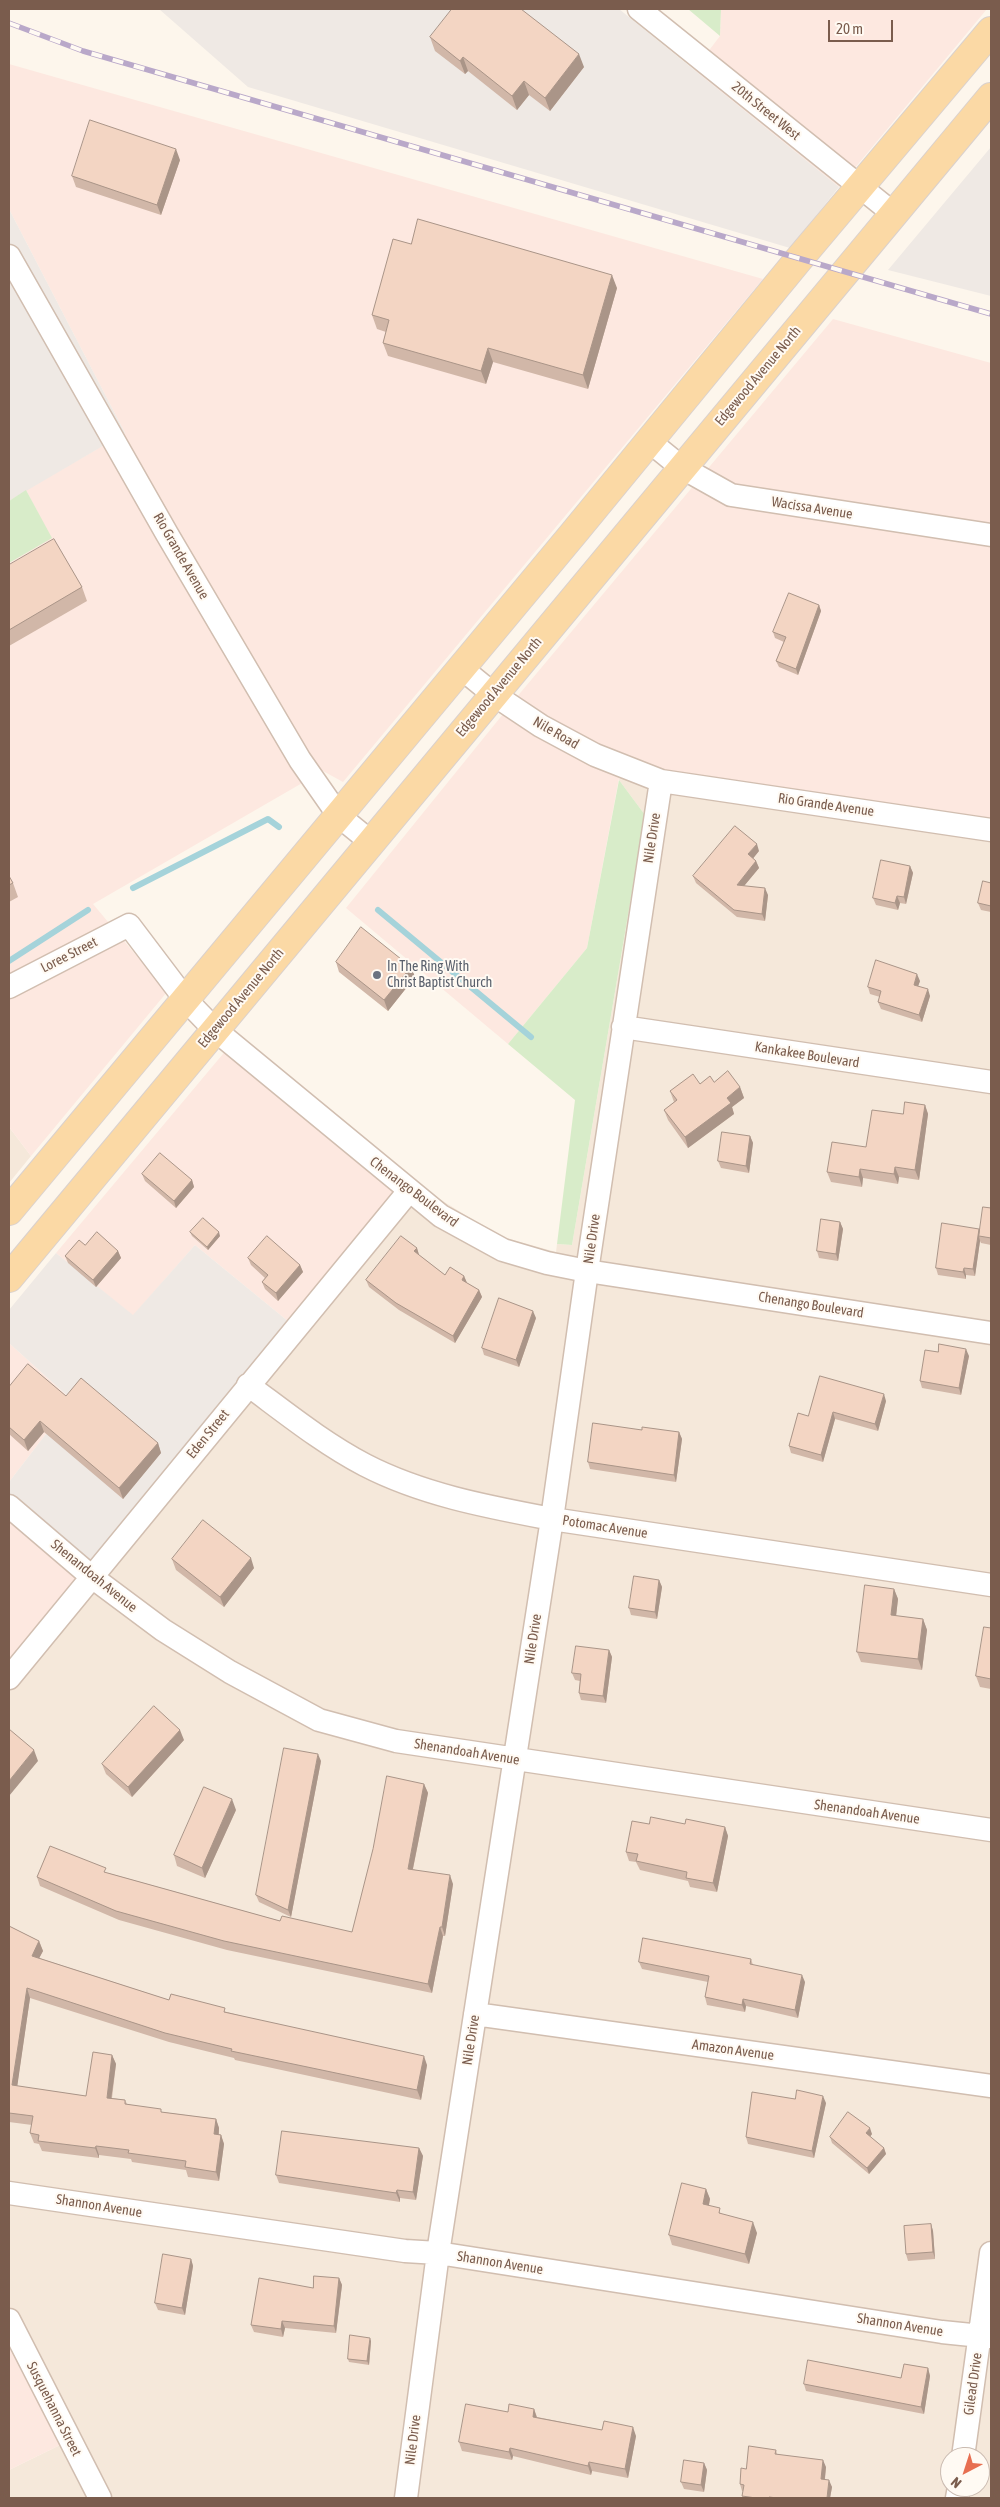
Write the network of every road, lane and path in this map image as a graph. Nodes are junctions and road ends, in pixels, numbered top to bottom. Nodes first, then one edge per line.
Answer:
1 (639, 9) edge
2 (991, 31) edge
3 (991, 97) edge
4 (861, 187) junction
5 (894, 214) junction
6 (9, 256) edge
7 (649, 441) junction
8 (681, 467) junction
9 (991, 535) edge
10 (460, 667) junction
11 (493, 694) junction
12 (661, 781) junction
13 (339, 816) junction
14 (991, 830) edge
15 (372, 842) junction
16 (129, 925) joint
17 (9, 987) edge
18 (185, 999) junction
19 (623, 1027) junction
20 (214, 1029) junction
21 (991, 1082) edge
22 (409, 1191) junction
23 (9, 1210) edge
24 (587, 1271) junction
25 (9, 1278) edge
26 (991, 1333) edge
27 (248, 1385) junction
28 (9, 1506) edge
29 (552, 1519) junction
30 (92, 1577) junction
31 (991, 1585) edge
32 (9, 1678) edge
33 (514, 1760) junction
34 (991, 1830) edge
35 (475, 2014) junction
36 (991, 2086) edge
37 (9, 2193) edge
38 (991, 2252) edge
39 (438, 2253) junction
40 (9, 2320) edge
41 (986, 2336) edge
42 (965, 2447) edge
43 (100, 2498) edge
44 (406, 2498) edge

1 - 4 street, 20th Street West
2 - 4 main road
3 - 5 main road, Edgewood Avenue North
4 - 5 street, 20th Street West
4 - 7 main road
5 - 8 main road, Edgewood Avenue North
6 - 13 street, Rio Grande Avenue
7 - 8 street, Wacissa Avenue
7 - 10 main road
8 - 9 street, Wacissa Avenue
8 - 11 main road, Edgewood Avenue North
10 - 11 street, Nile Road
10 - 13 main road
11 - 12 street, Nile Road
11 - 15 main road, Edgewood Avenue North
12 - 14 street, Rio Grande Avenue
12 - 19 street, Nile Drive
13 - 15 street, Rio Grande Avenue
13 - 18 main road
15 - 20 main road, Edgewood Avenue North
16 - 17 street, Loree Street
16 - 18 street, Chenango Boulevard
18 - 20 street, Chenango Boulevard
18 - 23 main road
19 - 21 street, Kankakee Boulevard
19 - 24 street, Nile Drive
20 - 22 street, Chenango Boulevard
20 - 25 main road, Edgewood Avenue North
22 - 24 street, Chenango Boulevard
22 - 27 street, Eden Street
24 - 26 street, Chenango Boulevard
24 - 29 street, Nile Drive
27 - 29 street, Potomac Avenue
27 - 30 street, Eden Street
28 - 30 street, Shenandoah Avenue
29 - 31 street, Potomac Avenue
29 - 33 street, Nile Drive
30 - 32 street, Eden Street
30 - 33 street, Shenandoah Avenue
33 - 34 street, Shenandoah Avenue
33 - 35 street, Nile Drive
35 - 36 street, Amazon Avenue
35 - 39 street, Nile Drive
37 - 39 street, Shannon Avenue
38 - 41 street, Gilead Drive
39 - 41 street, Shannon Avenue
39 - 44 street, Nile Drive
40 - 43 street, Susquehanna Street
41 - 42 street, Gilead Drive

